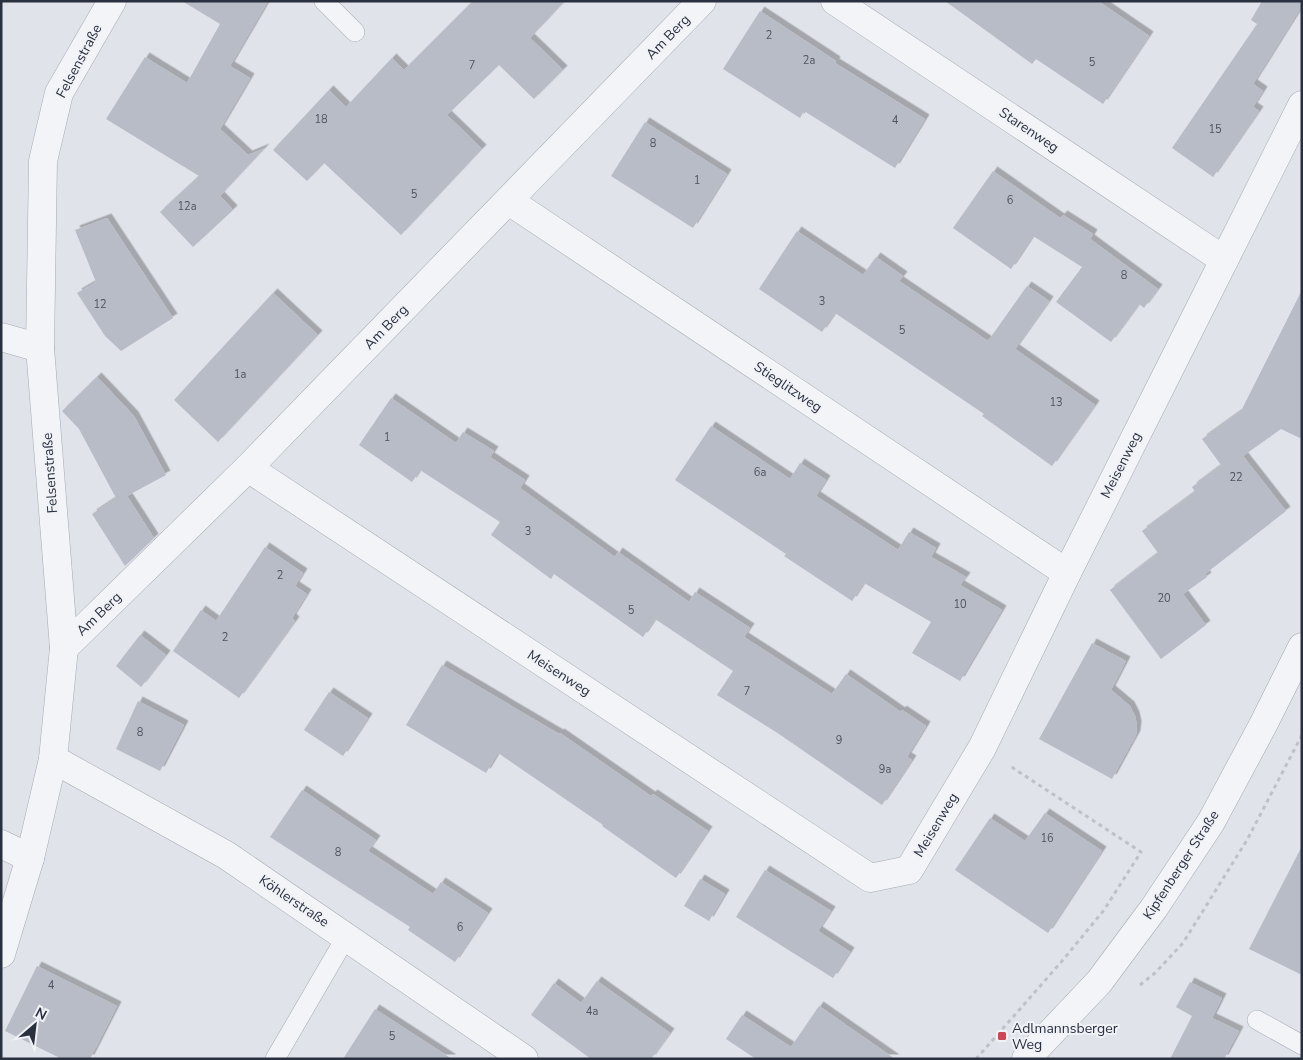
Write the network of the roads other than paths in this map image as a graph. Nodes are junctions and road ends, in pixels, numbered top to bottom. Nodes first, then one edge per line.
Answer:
1 (112, 1) edge
2 (324, 1) edge
3 (702, 1) edge
4 (835, 1) edge
5 (355, 32) dead end
6 (1302, 105) edge
7 (509, 201) junction
8 (1224, 260) junction
9 (1, 337) edge
10 (40, 348) junction
11 (248, 468) junction
12 (1067, 572) junction
13 (1302, 647) edge
14 (64, 648) junction
15 (53, 759) junction
16 (1, 844) edge
17 (30, 858) junction
18 (346, 937) junction
19 (1, 954) edge
20 (1257, 1020) dead end
21 (1302, 1045) edge
22 (275, 1059) edge
23 (524, 1059) edge
24 (1026, 1059) edge

1 - 10 street, Felsenstraße
2 - 5 lane
3 - 7 street, Am Berg
4 - 8 street, Starenweg
6 - 8 street, Meisenweg
7 - 11 street, Am Berg
7 - 12 street, Stieglitzweg
8 - 12 street, Meisenweg
9 - 10 street
10 - 14 street, Felsenstraße
11 - 12 street, Meisenweg
11 - 14 street, Am Berg
13 - 24 street, Kipfenberger Straße
14 - 15 street, Felsenstraße
15 - 17 street, Felsenstraße
15 - 18 street, Köhlerstraße
16 - 17 street
17 - 19 street, Felsenstraße
18 - 22 lane
18 - 23 street, Köhlerstraße
20 - 21 lane

